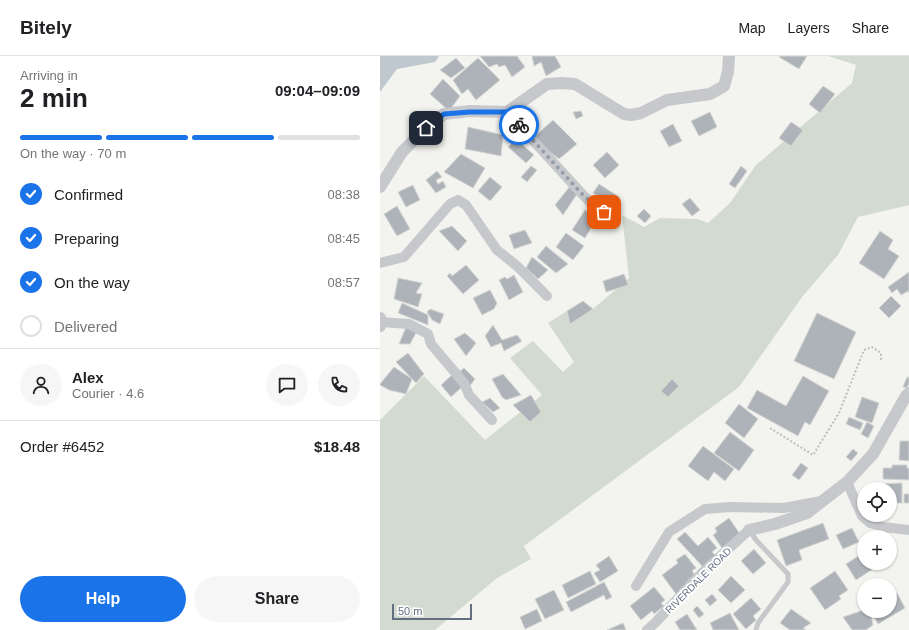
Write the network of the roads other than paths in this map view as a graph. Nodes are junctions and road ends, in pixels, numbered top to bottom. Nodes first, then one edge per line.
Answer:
1 (729, 56) edge
2 (507, 112) junction
3 (380, 187) edge
4 (604, 212) dead end
5 (380, 263) edge
6 (547, 296) dead end
7 (380, 322) edge
8 (909, 393) edge
9 (492, 420) dead end
10 (847, 482) junction
11 (821, 501) junction
12 (749, 530) junction
13 (909, 530) edge
14 (636, 586) dead end
15 (647, 630) edge
16 (756, 630) edge

1 - 2 street
2 - 3 street
2 - 4 street
5 - 6 street
7 - 9 street
8 - 10 street
10 - 11 street
10 - 13 street
11 - 12 street
11 - 14 street
12 - 15 street, RIVERDALE ROAD
12 - 16 lane

